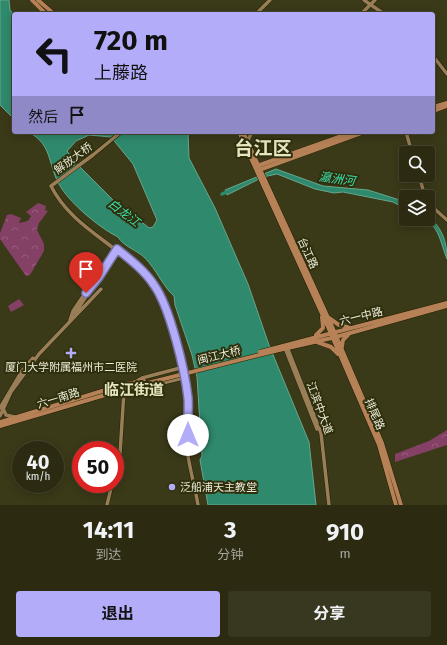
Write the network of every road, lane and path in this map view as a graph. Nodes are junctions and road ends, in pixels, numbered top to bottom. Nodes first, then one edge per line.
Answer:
1 (32, 0) edge
2 (38, 0) edge
3 (270, 0) edge
4 (273, 0) edge
5 (364, 0) edge
6 (370, 2) edge
7 (44, 12) edge
8 (52, 12) edge
9 (258, 12) edge
10 (261, 12) edge
11 (361, 12) edge
12 (382, 12) edge
13 (435, 58) edge
14 (447, 73) edge
15 (445, 105) edge
16 (436, 107) edge
17 (119, 134) edge
18 (240, 134) edge
19 (244, 134) edge
20 (251, 134) edge
21 (349, 134) edge
22 (359, 134) edge
23 (406, 134) edge
24 (249, 146) junction
25 (409, 146) edge
26 (259, 172) junction
27 (435, 210) edge
28 (435, 213) edge
29 (447, 222) edge
30 (117, 250) junction
31 (96, 281) junction
32 (101, 289) dead end
33 (89, 295) junction
34 (87, 303) junction
35 (447, 303) edge
36 (447, 306) edge
37 (322, 312) junction
38 (327, 315) junction
39 (69, 323) junction
40 (62, 330) junction
41 (352, 330) junction
42 (334, 335) junction
43 (310, 338) junction
44 (311, 343) junction
45 (286, 347) junction
46 (279, 348) junction
47 (342, 356) junction
48 (180, 368) junction
49 (183, 378) junction
50 (144, 381) joint
51 (133, 385) junction
52 (140, 385) joint
53 (124, 388) junction
54 (2, 408) edge
55 (0, 416) edge
56 (15, 416) junction
57 (0, 422) edge
58 (0, 426) edge
59 (121, 441) edge
60 (110, 493) edge
61 (107, 505) edge
62 (199, 505) edge
63 (328, 505) edge
64 (396, 505) edge
65 (401, 505) edge

1 - 7 main road
2 - 8 main road
3 - 9 main road
4 - 10 main road
5 - 6 main road
6 - 11 main road
6 - 12 main road
13 - 14 main road
15 - 16 main road
17 - 30 main road, 解放大桥
18 - 26 main road, 台江路
19 - 24 main road, 台江路
20 - 24 main road
21 - 26 main road
22 - 26 main road
23 - 25 main road
24 - 26 main road, 台江路
26 - 37 main road, 台江路
26 - 38 main road, 台江路
27 - 29 main road
28 - 29 main road
30 - 31 main road
30 - 48 main road
31 - 33 main road
31 - 39 main road
32 - 34 main road
33 - 34 main road
33 - 39 main road
34 - 39 main road
35 - 41 main road, 六一中路
36 - 41 main road, 六一中路
37 - 42 main road, 台江路
37 - 43 main road
38 - 41 main road
38 - 42 main road, 台江路
39 - 40 main road
40 - 54 main road
40 - 54 main road
41 - 42 main road, 六一中路
41 - 47 main road
42 - 43 main road, 六一中路
42 - 44 main road, 六一中路
42 - 47 main road, 排尾路
43 - 45 main road, 六一中路
44 - 45 main road, 六一中路
44 - 47 main road
45 - 46 main road
45 - 63 main road, 江滨中大道
46 - 50 main road, 闽江大桥, bridge
46 - 52 main road, 闽江大桥, bridge
47 - 64 main road, 排尾路
47 - 65 main road, 排尾路
48 - 49 main road
48 - 51 main road, 六一南路
49 - 51 main road, 六一南路
49 - 62 main road
50 - 51 main road, 六一南路
51 - 52 main road, 六一南路
51 - 53 main road, 六一南路
53 - 56 main road, 六一南路
53 - 58 main road, 六一南路
53 - 59 main road
54 - 55 main road
54 - 56 main road
56 - 57 main road, 六一南路
60 - 61 main road

